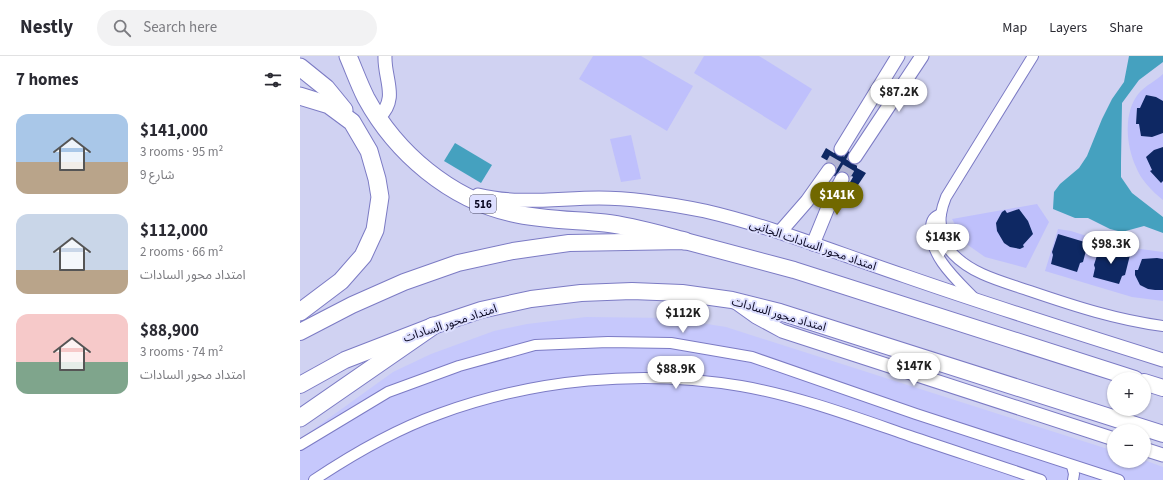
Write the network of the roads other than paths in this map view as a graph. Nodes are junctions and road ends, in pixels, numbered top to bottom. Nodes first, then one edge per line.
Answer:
1 (348, 56) edge
2 (385, 56) edge
3 (898, 56) edge
4 (922, 56) edge
5 (1033, 56) edge
6 (300, 67) edge
7 (300, 96) edge
8 (379, 117) junction
9 (352, 122) junction
10 (841, 150) tunnel mouth
11 (855, 157) tunnel mouth
12 (829, 170) tunnel mouth
13 (842, 179) tunnel mouth
14 (453, 189) junction
15 (941, 214) junction
16 (780, 232) junction
17 (685, 241) junction
18 (813, 244) junction
19 (732, 300) junction
20 (978, 301) junction
21 (300, 312) edge
22 (433, 326) junction
23 (1163, 326) edge
24 (300, 332) edge
25 (1163, 360) edge
26 (1113, 372) edge
27 (1151, 384) edge
28 (300, 385) edge
29 (1163, 388) edge
30 (300, 418) edge
31 (1163, 434) edge
32 (1107, 437) edge
33 (300, 446) edge
34 (1151, 451) edge
35 (1163, 455) edge
36 (1072, 466) junction
37 (1094, 476) edge
38 (314, 480) edge
39 (1041, 480) edge
40 (1073, 480) edge
41 (1119, 480) edge

1 - 8 highway, 516
2 - 8 street
3 - 10 street
4 - 11 street
5 - 15 street
6 - 9 highway
7 - 9 highway
8 - 14 highway, 516
9 - 21 highway
12 - 16 street
13 - 18 street
14 - 16 street, امتداد محور السادات الجانبى
14 - 17 highway, 516
15 - 20 street
15 - 23 street
16 - 18 street, امتداد محور السادات الجانبى
17 - 24 main road
17 - 26 main road
18 - 20 street, امتداد محور السادات الجانبى
19 - 22 main road, امتداد محور السادات
19 - 31 main road, امتداد محور السادات
19 - 32 street
20 - 25 street, امتداد محور السادات الجانبى
22 - 28 main road, امتداد محور السادات
22 - 30 highway
27 - 29 main road
33 - 36 street
34 - 35 street
36 - 37 street
36 - 40 street
37 - 41 street
38 - 39 street

